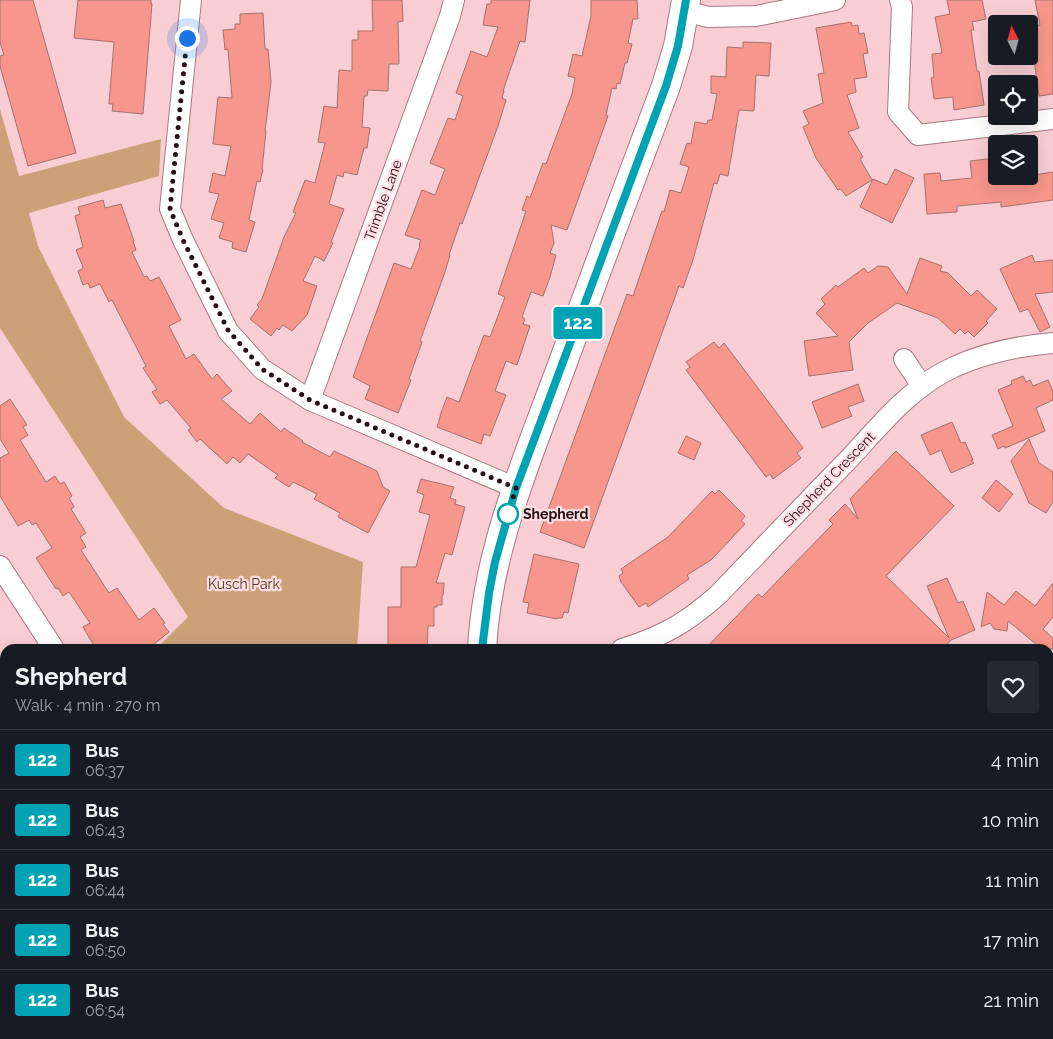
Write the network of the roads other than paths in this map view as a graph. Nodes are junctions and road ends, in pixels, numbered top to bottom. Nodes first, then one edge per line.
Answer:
1 (191, 0) edge
2 (454, 0) edge
3 (835, 0) edge
4 (900, 0) edge
5 (686, 5) edge
6 (1053, 119) edge
7 (1053, 343) edge
8 (904, 359) dead end
9 (922, 386) junction
10 (310, 400) junction
11 (516, 488) junction
12 (3, 579) edge
13 (50, 644) edge
14 (483, 644) edge
15 (639, 644) edge

1 - 10 street
2 - 10 street, Trimble Lane
3 - 5 street
4 - 6 street
5 - 11 street
7 - 9 street, Shepherd Crescent
8 - 9 street
9 - 15 street, Shepherd Crescent
10 - 11 street
11 - 14 street
12 - 13 street

